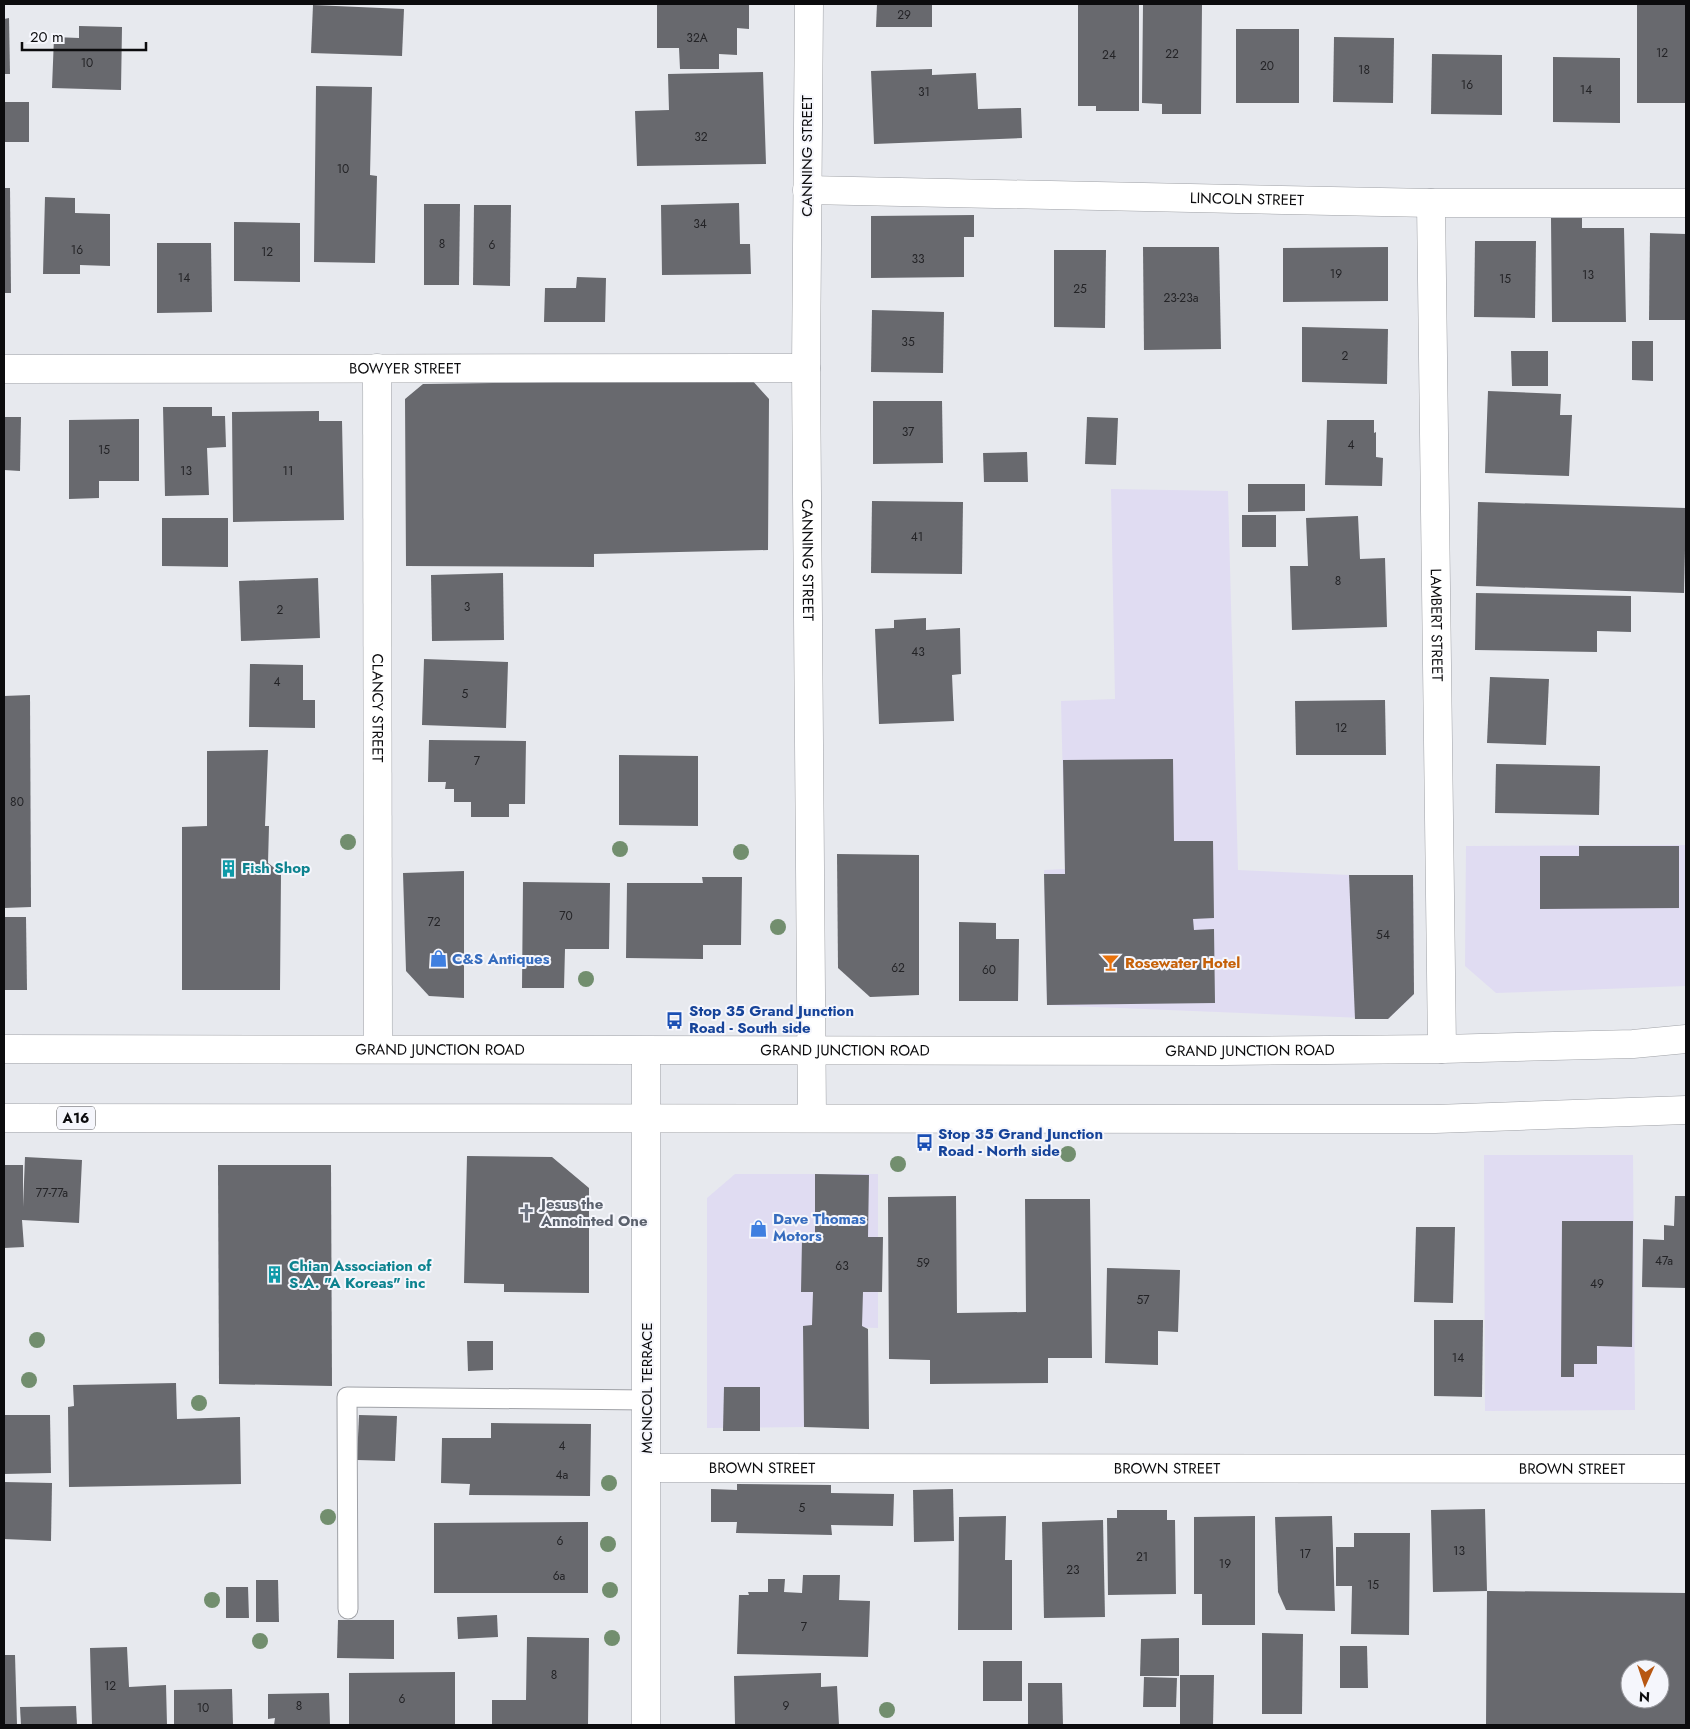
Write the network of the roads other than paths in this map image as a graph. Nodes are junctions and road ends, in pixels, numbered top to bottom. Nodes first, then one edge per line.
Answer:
1 (808, 4) edge
2 (807, 190) junction
3 (1430, 202) junction
4 (1686, 203) edge
5 (377, 368) junction
6 (806, 368) junction
7 (4, 369) edge
8 (1686, 1040) edge
9 (378, 1048) junction
10 (4, 1049) edge
11 (1442, 1049) junction
12 (646, 1051) junction
13 (811, 1052) junction
14 (1686, 1110) edge
15 (646, 1117) junction
16 (4, 1118) edge
17 (812, 1118) junction
18 (647, 1400) junction
19 (647, 1468) junction
20 (1686, 1469) edge
21 (348, 1609) dead end
22 (646, 1725) edge

1 - 2 main road, CANNING STREET
2 - 3 main road, LINCOLN STREET
2 - 6 main road, CANNING STREET
3 - 4 main road, LINCOLN STREET
3 - 11 main road, LAMBERT STREET
5 - 6 main road, BOWYER STREET
5 - 7 main road, BOWYER STREET
5 - 9 main road, CLANCY STREET
6 - 13 main road, CANNING STREET
8 - 11 main road, GRAND JUNCTION ROAD
9 - 10 main road, GRAND JUNCTION ROAD
9 - 12 main road, GRAND JUNCTION ROAD
11 - 13 main road, GRAND JUNCTION ROAD
12 - 13 main road, GRAND JUNCTION ROAD
12 - 15 main road, MCNICOL TERRACE
13 - 17 main road, CANNING STREET
14 - 17 main road, A16
15 - 16 main road, A16
15 - 17 main road, A16
15 - 18 main road, MCNICOL TERRACE
18 - 19 main road, MCNICOL TERRACE
18 - 21 lane
19 - 20 main road, BROWN STREET
19 - 22 main road, MCNICOL TERRACE

